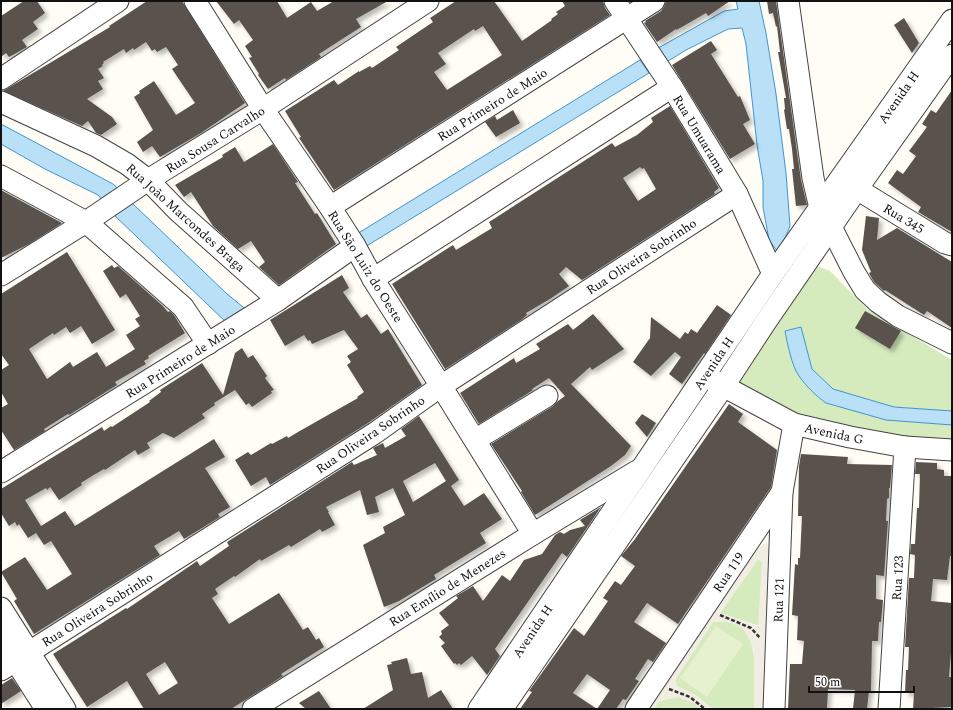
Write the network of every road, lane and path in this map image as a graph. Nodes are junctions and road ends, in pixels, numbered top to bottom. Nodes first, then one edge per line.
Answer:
1 (118, 1) edge
2 (195, 1) edge
3 (428, 1) edge
4 (615, 1) edge
5 (654, 1) edge
6 (788, 1) edge
7 (627, 19) junction
8 (952, 20) edge
9 (952, 55) edge
10 (1, 79) edge
11 (672, 87) junction
12 (1, 102) edge
13 (263, 109) junction
14 (1, 176) edge
15 (148, 180) junction
16 (857, 189) junction
17 (737, 194) junction
18 (330, 207) junction
19 (820, 208) junction
20 (86, 222) junction
21 (831, 227) junction
22 (952, 245) edge
23 (355, 246) junction
24 (773, 274) junction
25 (1, 275) edge
26 (373, 279) junction
27 (278, 300) junction
28 (208, 344) junction
29 (952, 344) edge
30 (704, 375) junction
31 (442, 386) junction
32 (724, 387) junction
33 (546, 396) dead end
34 (794, 424) junction
35 (475, 440) junction
36 (905, 447) junction
37 (952, 450) edge
38 (643, 467) junction
39 (1, 472) edge
40 (782, 492) junction
41 (533, 534) junction
42 (1, 608) edge
43 (719, 615) dead end
44 (1, 638) edge
45 (761, 640) dead end
46 (15, 661) edge
47 (662, 686) dead end
48 (46, 709) edge
49 (65, 709) edge
50 (253, 709) edge
51 (479, 709) edge
52 (502, 709) edge
53 (636, 709) edge
54 (705, 709) edge
55 (774, 709) edge
56 (889, 709) edge

1 - 10 street
2 - 13 street, Rua São Luiz do Oeste
3 - 13 street, Rua Sousa Carvalho
4 - 7 street, Rua Umuarama
5 - 7 street, Rua Primeiro de Maio
6 - 19 street
7 - 11 street, Rua Umuarama
7 - 18 street, Rua Primeiro de Maio
8 - 19 street, Avenida H
9 - 16 street, Avenida H
11 - 17 street, Rua Umuarama
11 - 26 street
12 - 15 street, Rua João Marcondes Braga
13 - 15 street, Rua Sousa Carvalho
13 - 18 street, Rua São Luiz do Oeste
14 - 20 street
15 - 20 street, Rua Sousa Carvalho
15 - 27 street, Rua João Marcondes Braga
16 - 21 street, Avenida H
16 - 22 street, Rua 345
17 - 24 street, Rua Umuarama
17 - 31 street, Rua Oliveira Sobrinho
18 - 23 street, Rua São Luiz do Oeste
19 - 21 street
19 - 24 street, Avenida H
20 - 25 street, Rua Sousa Carvalho
20 - 28 street
21 - 29 street
21 - 32 street, Avenida H
23 - 26 street, Rua São Luiz do Oeste
23 - 27 street, Rua Primeiro de Maio
24 - 30 street, Avenida H
26 - 31 street, Rua São Luiz do Oeste
27 - 28 street, Rua Primeiro de Maio
28 - 39 street, Rua Primeiro de Maio
30 - 32 street, Avenida G
30 - 38 street, Avenida H
31 - 35 street, Rua São Luiz do Oeste
31 - 46 street, Rua Oliveira Sobrinho
32 - 34 street, Avenida G
32 - 52 street, Avenida H
33 - 35 street
34 - 36 street, Avenida G
34 - 40 street, Rua 119
35 - 41 street, Rua São Luiz do Oeste
36 - 37 street, Avenida G
36 - 56 street, Rua 123
38 - 41 street, Rua Emílio de Menezes
38 - 51 street, Avenida H
40 - 53 street, Rua 119
40 - 55 street, Rua 121
41 - 50 street, Rua Emílio de Menezes
42 - 46 street
43 - 45 path
44 - 46 street
46 - 48 street
46 - 49 street
47 - 54 path

